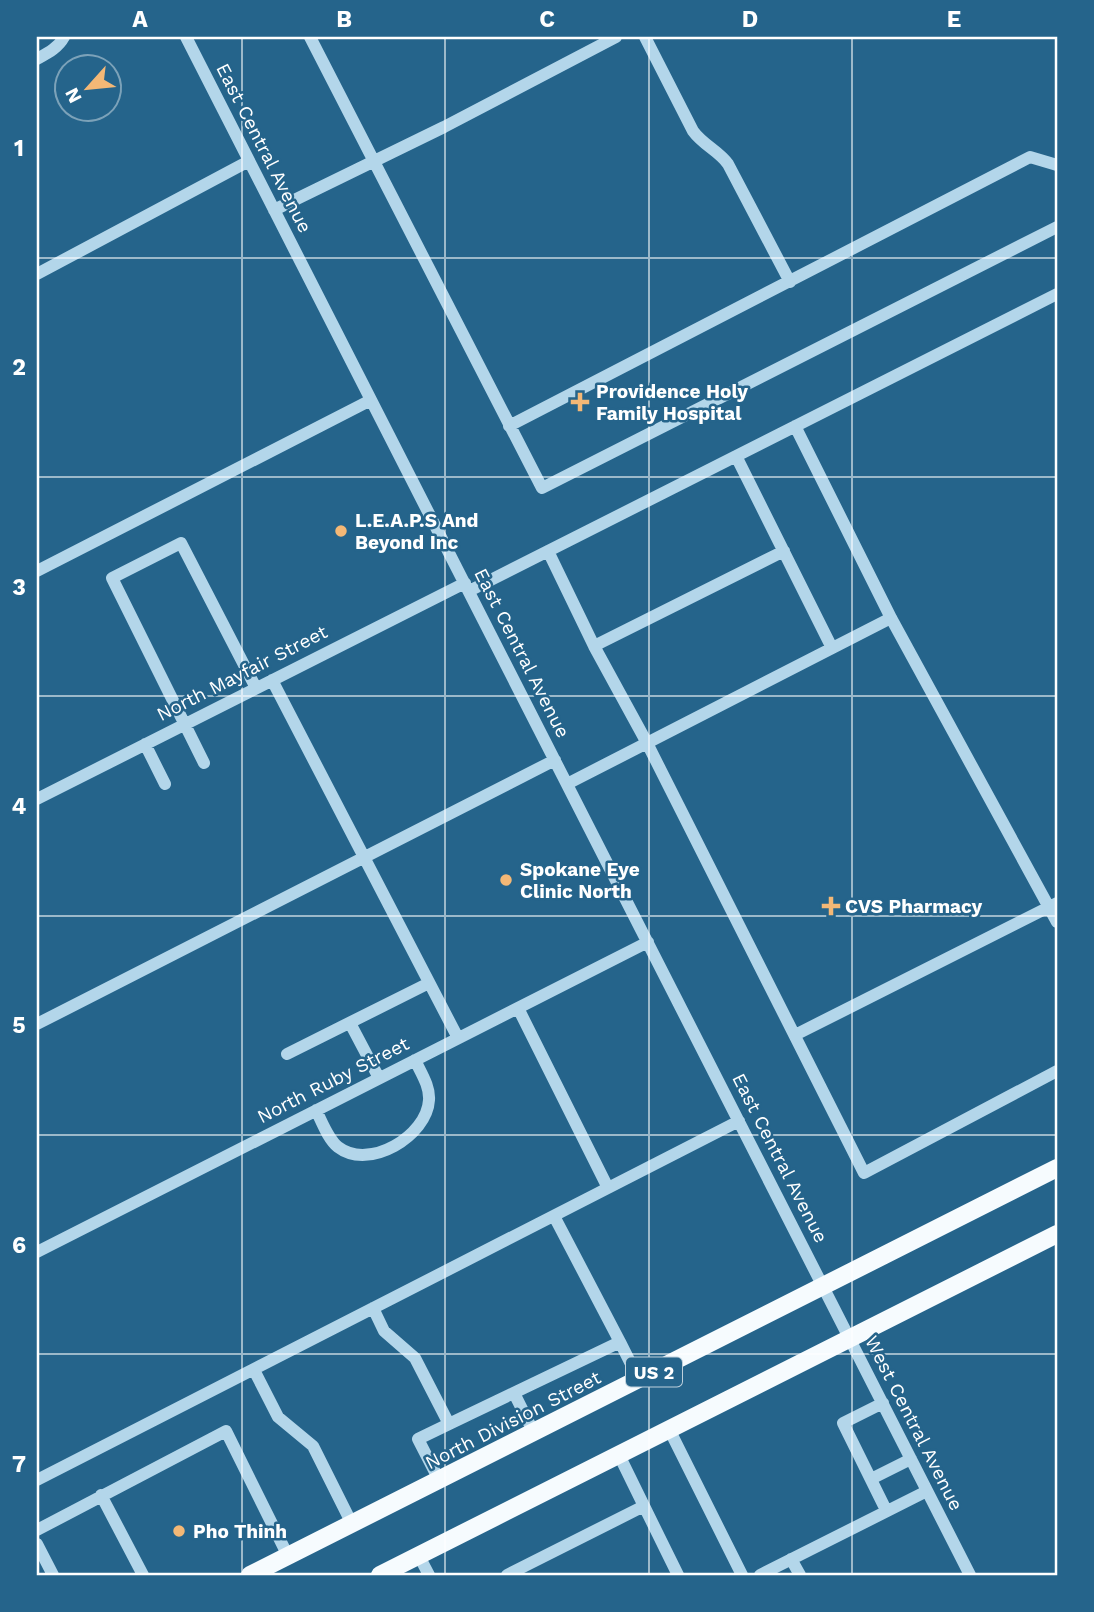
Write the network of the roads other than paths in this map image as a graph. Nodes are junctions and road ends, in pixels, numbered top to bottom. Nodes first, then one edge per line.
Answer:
1 (64, 37) edge
2 (186, 37) edge
3 (310, 37) edge
4 (616, 37) edge
5 (645, 37) edge
6 (37, 59) edge
7 (249, 161) junction
8 (374, 162) junction
9 (1057, 164) edge
10 (274, 210) junction
11 (1057, 227) edge
12 (37, 274) edge
13 (790, 282) junction
14 (1057, 294) edge
15 (372, 400) junction
16 (509, 426) junction
17 (795, 426) junction
18 (736, 456) junction
19 (548, 551) junction
20 (784, 551) junction
21 (37, 571) edge
22 (467, 587) junction
23 (891, 618) junction
24 (594, 646) junction
25 (832, 648) junction
26 (272, 680) junction
27 (256, 688) junction
28 (184, 724) junction
29 (647, 743) junction
30 (145, 744) junction
31 (555, 760) junction
32 (204, 763) dead end
33 (165, 784) dead end
34 (567, 784) junction
35 (37, 799) edge
36 (363, 857) junction
37 (1053, 905) edge
38 (1057, 922) edge
39 (648, 942) junction
40 (429, 983) junction
41 (518, 1008) junction
42 (350, 1023) junction
43 (37, 1024) edge
44 (795, 1035) junction
45 (458, 1038) junction
46 (287, 1054) dead end
47 (415, 1060) junction
48 (1057, 1071) edge
49 (379, 1078) junction
50 (316, 1110) junction
51 (739, 1121) junction
52 (1057, 1168) edge
53 (608, 1188) junction
54 (554, 1216) junction
55 (1057, 1234) edge
56 (37, 1252) edge
57 (824, 1287) junction
58 (373, 1308) junction
59 (850, 1338) junction
60 (620, 1342) junction
61 (254, 1370) junction
62 (639, 1380) junction
63 (514, 1393) junction
64 (883, 1403) junction
65 (449, 1424) junction
66 (669, 1429) junction
67 (534, 1433) junction
68 (619, 1455) junction
69 (911, 1459) junction
70 (871, 1479) junction
71 (37, 1480) edge
72 (439, 1480) junction
73 (927, 1491) junction
74 (101, 1495) junction
75 (644, 1506) junction
76 (887, 1510) junction
77 (352, 1524) junction
78 (37, 1530) edge
79 (37, 1544) edge
80 (288, 1556) junction
81 (419, 1556) junction
82 (791, 1559) junction
83 (52, 1575) edge
84 (143, 1575) edge
85 (250, 1575) edge
86 (380, 1575) edge
87 (429, 1575) edge
88 (507, 1575) edge
89 (678, 1575) edge
90 (743, 1575) edge
91 (760, 1575) edge
92 (800, 1575) edge
93 (970, 1575) edge

1 - 6 street
2 - 7 street, East Central Avenue
3 - 8 street
4 - 8 street
5 - 13 street
7 - 10 street, East Central Avenue
7 - 12 street
8 - 10 street
8 - 16 street
9 - 13 street
10 - 15 street, East Central Avenue
11 - 16 street
13 - 16 street
14 - 17 street, North Mayfair Street
15 - 21 street
15 - 22 street, East Central Avenue
17 - 18 street, North Mayfair Street
17 - 23 street
18 - 19 street, North Mayfair Street
18 - 20 street
19 - 22 street, North Mayfair Street
19 - 24 street
20 - 24 street
20 - 25 street
22 - 26 street, North Mayfair Street
22 - 31 street, East Central Avenue
23 - 25 street
23 - 37 street
24 - 29 street
25 - 29 street
26 - 27 street, North Mayfair Street
26 - 36 street
27 - 28 street, North Mayfair Street
27 - 28 street
28 - 30 street, North Mayfair Street
28 - 32 street
29 - 34 street
29 - 44 street
30 - 33 street
30 - 35 street, North Mayfair Street
31 - 34 street, East Central Avenue
31 - 36 street
34 - 39 street, East Central Avenue
36 - 40 street
36 - 43 street
37 - 38 street
37 - 44 street
39 - 41 street, North Ruby Street
39 - 51 street, East Central Avenue
40 - 42 street
40 - 45 street
41 - 45 street, North Ruby Street
41 - 53 street
42 - 46 street
42 - 49 street
44 - 48 street
45 - 47 street, North Ruby Street
47 - 49 street, North Ruby Street
47 - 50 street
49 - 50 street, North Ruby Street
50 - 56 street, North Ruby Street
51 - 53 street
51 - 57 street, East Central Avenue
52 - 57 main road, North Division Street / US 2
53 - 54 street
54 - 58 street
54 - 60 street
55 - 59 main road
57 - 59 street, West Central Avenue
57 - 62 main road, North Division Street / US 2
58 - 61 street
58 - 65 street
59 - 64 street, West Central Avenue
59 - 66 main road
60 - 62 street
60 - 63 street
61 - 71 street
61 - 77 street
62 - 67 main road, North Division Street / US 2
63 - 65 street
63 - 67 street
64 - 69 street, West Central Avenue
64 - 70 street
65 - 72 street
66 - 68 main road
66 - 90 street
67 - 72 main road, North Division Street / US 2
68 - 75 street
68 - 81 main road
69 - 70 street
69 - 73 street, West Central Avenue
70 - 76 street
72 - 77 main road, North Division Street / US 2
73 - 76 street
73 - 93 street, West Central Avenue
74 - 78 street
74 - 80 street
74 - 84 street
75 - 88 street
75 - 89 street
76 - 82 street
77 - 80 main road, North Division Street / US 2
79 - 83 street
80 - 85 main road, North Division Street / US 2
81 - 86 main road
81 - 87 street
82 - 91 street
82 - 92 street

